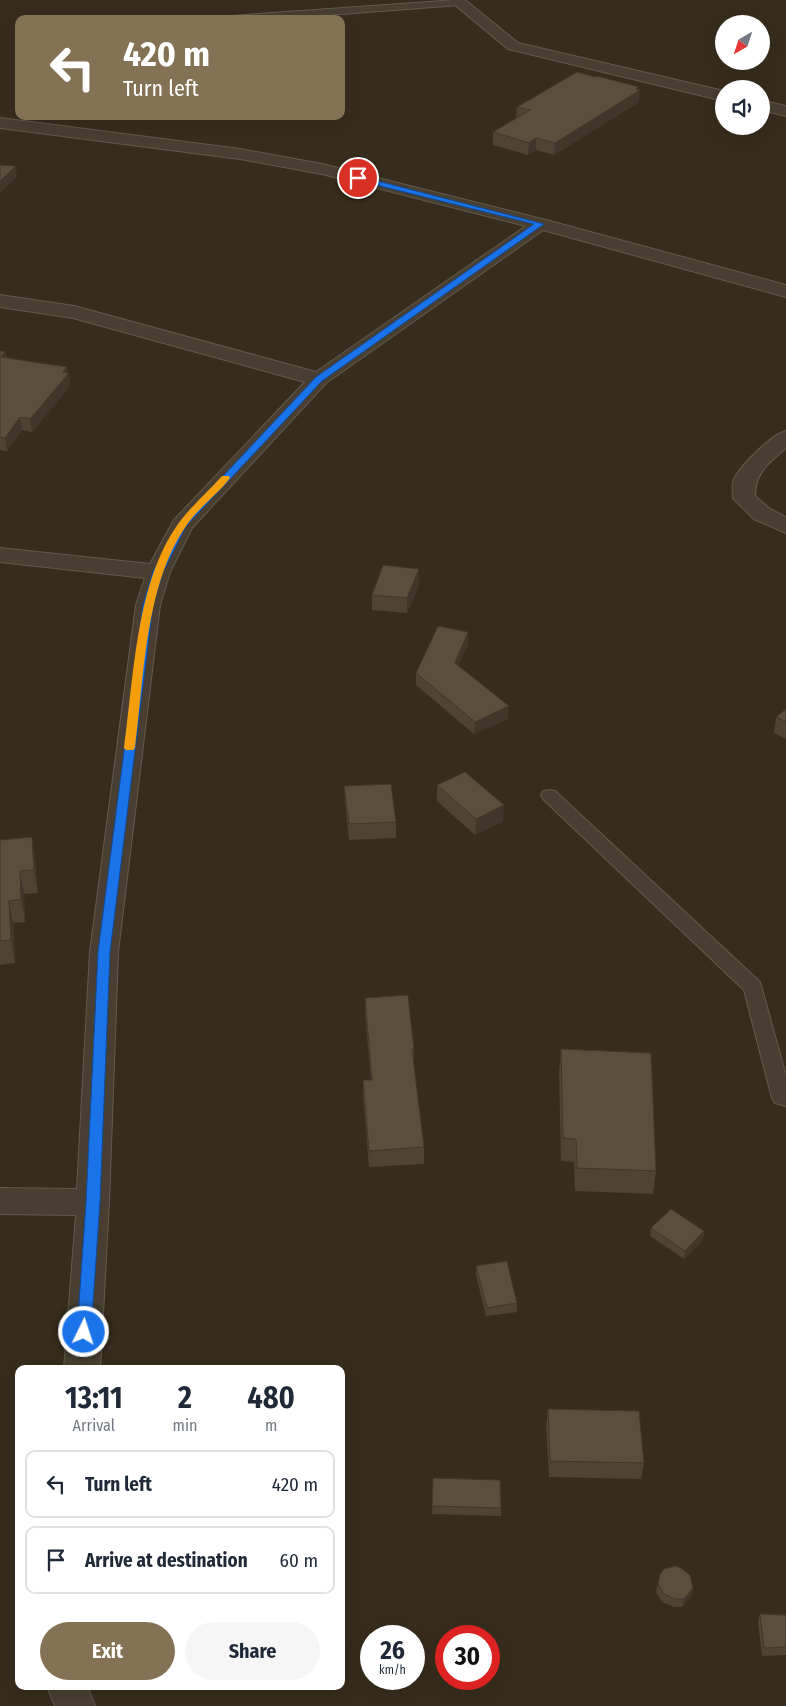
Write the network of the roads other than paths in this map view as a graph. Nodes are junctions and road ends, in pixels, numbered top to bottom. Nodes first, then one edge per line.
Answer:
1 (457, 1) edge
2 (281, 15) edge
3 (715, 94) edge
4 (770, 107) edge
5 (786, 111) edge
6 (0, 123) edge
7 (540, 224) junction
8 (786, 291) edge
9 (0, 301) edge
10 (319, 379) junction
11 (786, 437) edge
12 (786, 526) edge
13 (0, 555) edge
14 (158, 572) junction
15 (549, 795) dead end
16 (786, 1098) edge
17 (0, 1201) edge
18 (93, 1202) junction
19 (82, 1365) edge
20 (69, 1690) edge
21 (75, 1706) edge

1 - 2 lane
1 - 3 street
4 - 5 street
6 - 7 street
7 - 8 street
7 - 10 street
9 - 10 street
10 - 14 street
11 - 12 street
13 - 14 street
14 - 18 street
15 - 16 lane
17 - 18 street
18 - 19 street
20 - 21 street

